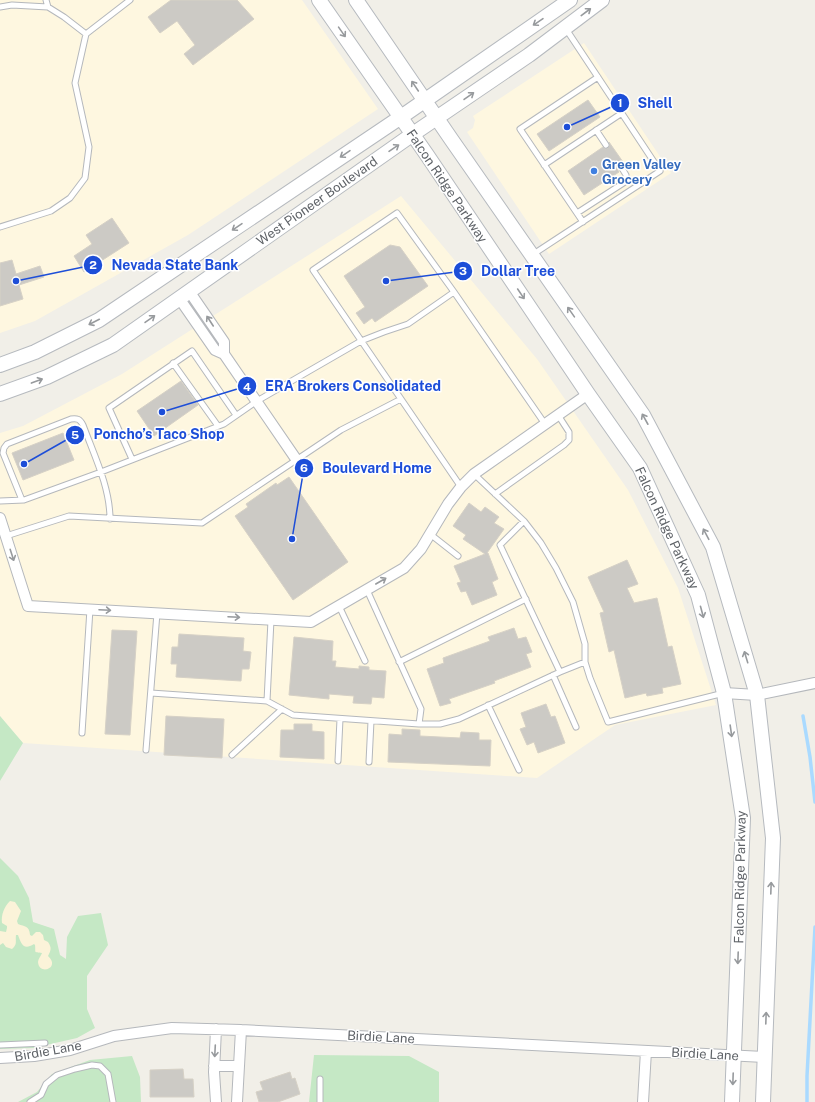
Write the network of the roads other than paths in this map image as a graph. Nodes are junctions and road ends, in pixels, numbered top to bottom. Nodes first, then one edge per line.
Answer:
1 (46, 0) edge
2 (130, 0) edge
3 (319, 0) edge
4 (356, 0) edge
5 (570, 0) edge
6 (578, 0) edge
7 (602, 0) edge
8 (0, 7) edge
9 (48, 7) junction
10 (565, 28) junction
11 (86, 34) junction
12 (598, 77) junction
13 (424, 100) junction
14 (622, 113) junction
15 (401, 117) junction
16 (436, 118) junction
17 (596, 130) junction
18 (413, 134) junction
19 (606, 145) dead end
20 (544, 165) junction
21 (620, 165) dead end
22 (577, 213) junction
23 (583, 222) junction
24 (0, 227) edge
25 (532, 255) junction
26 (454, 292) junction
27 (184, 295) junction
28 (361, 341) junction
29 (174, 363) junction
30 (0, 365) edge
31 (0, 394) edge
32 (588, 394) junction
33 (401, 399) junction
34 (257, 401) junction
35 (236, 415) junction
36 (558, 415) junction
37 (545, 424) junction
38 (218, 426) junction
39 (132, 459) junction
40 (296, 459) junction
41 (101, 472) junction
42 (474, 474) junction
43 (461, 487) junction
44 (495, 494) junction
45 (22, 500) junction
46 (0, 501) edge
47 (0, 518) edge
48 (110, 519) junction
49 (524, 521) junction
50 (430, 534) junction
51 (6, 536) junction
52 (458, 556) dead end
53 (367, 590) junction
54 (526, 599) junction
55 (339, 606) junction
56 (90, 609) junction
57 (157, 613) junction
58 (271, 620) junction
59 (365, 661) dead end
60 (399, 662) junction
61 (585, 662) junction
62 (560, 672) junction
63 (553, 675) junction
64 (815, 683) edge
65 (151, 693) junction
66 (724, 693) junction
67 (757, 695) junction
68 (267, 701) junction
69 (488, 705) junction
70 (282, 709) junction
71 (340, 719) junction
72 (371, 721) junction
73 (419, 724) junction
74 (576, 727) dead end
75 (82, 733) dead end
76 (146, 750) dead end
77 (232, 755) dead end
78 (338, 761) dead end
79 (369, 762) dead end
80 (520, 770) dead end
81 (216, 1029) junction
82 (241, 1030) junction
83 (45, 1043) dead end
84 (0, 1046) edge
85 (646, 1051) junction
86 (734, 1056) junction
87 (765, 1057) junction
88 (0, 1058) edge
89 (214, 1066) junction
90 (239, 1066) junction
91 (320, 1079) dead end
92 (30, 1102) edge
93 (113, 1102) edge
94 (216, 1102) edge
95 (237, 1102) edge
96 (320, 1102) edge
97 (643, 1102) edge
98 (732, 1102) edge
99 (763, 1102) edge

1 - 9 lane
2 - 11 lane
3 -> 15 main road, Falcon Ridge Parkway
13 -> 4 main road
5 -> 13 main road, West Pioneer Boulevard
6 - 10 main road
10 -> 7 main road, West Pioneer Boulevard
8 - 9 lane
9 - 11 lane
10 - 12 lane
16 -> 10 main road, West Pioneer Boulevard
11 - 24 lane
12 - 14 lane
12 - 20 lane
13 - 15 main road, West Pioneer Boulevard
13 - 16 main road
14 - 17 lane
14 - 23 lane
15 - 18 main road, Falcon Ridge Parkway
15 -> 30 main road, West Pioneer Boulevard
16 - 18 main road, West Pioneer Boulevard
16 - 25 main road
17 - 19 lane
17 - 20 lane
27 -> 18 main road, West Pioneer Boulevard
18 -> 32 main road, Falcon Ridge Parkway
20 - 22 lane
21 - 22 lane
22 - 23 lane
23 - 25 lane
67 -> 25 main road
26 - 28 lane
26 - 28 lane
26 - 37 lane
31 -> 27 main road, West Pioneer Boulevard
27 - 34 street
28 - 33 lane
28 - 34 lane
29 - 35 lane
29 - 38 lane
29 - 39 lane
32 - 36 street
32 -> 66 main road, Falcon Ridge Parkway
33 - 40 lane
33 - 43 lane
34 - 35 lane
34 - 40 street
35 - 38 lane
36 - 37 street
36 - 44 lane
37 - 42 street
38 - 39 lane
39 - 41 lane
40 - 48 lane
41 - 45 lane
41 - 45 lane
41 - 48 lane
42 - 43 street
42 - 44 lane
43 - 50 street
44 - 49 lane
45 - 46 lane
47 - 51 street
48 - 51 lane
49 - 54 lane
49 - 61 lane
50 - 52 lane
53 -> 50 street
51 -> 56 street
53 - 55 street
53 - 60 lane
54 - 60 lane
54 - 62 lane
55 - 58 street
55 - 59 lane
56 -> 57 street
56 - 75 lane
57 -> 58 street
57 - 65 lane
58 - 68 lane
60 - 73 lane
61 - 62 lane
61 - 66 lane
62 - 63 lane
63 - 69 lane
63 - 74 lane
64 - 67 street
65 - 68 lane
65 - 76 lane
66 - 67 street
66 -> 86 main road, Falcon Ridge Parkway
87 -> 67 main road
68 - 70 lane
69 - 73 lane
69 - 80 lane
70 - 71 lane
70 - 77 lane
71 - 72 lane
71 - 78 lane
72 - 73 lane
72 - 79 lane
81 - 82 street, Birdie Lane
81 - 88 street, Birdie Lane
81 -> 89 street
82 - 85 street, Birdie Lane
82 - 90 street
83 - 84 lane
85 - 86 street, Birdie Lane
85 - 97 street
86 - 87 street, Birdie Lane
86 -> 98 main road, Falcon Ridge Parkway
87 - 99 main road
89 - 90 street
89 - 94 street
90 - 95 street
91 - 96 lane
92 - 93 lane

